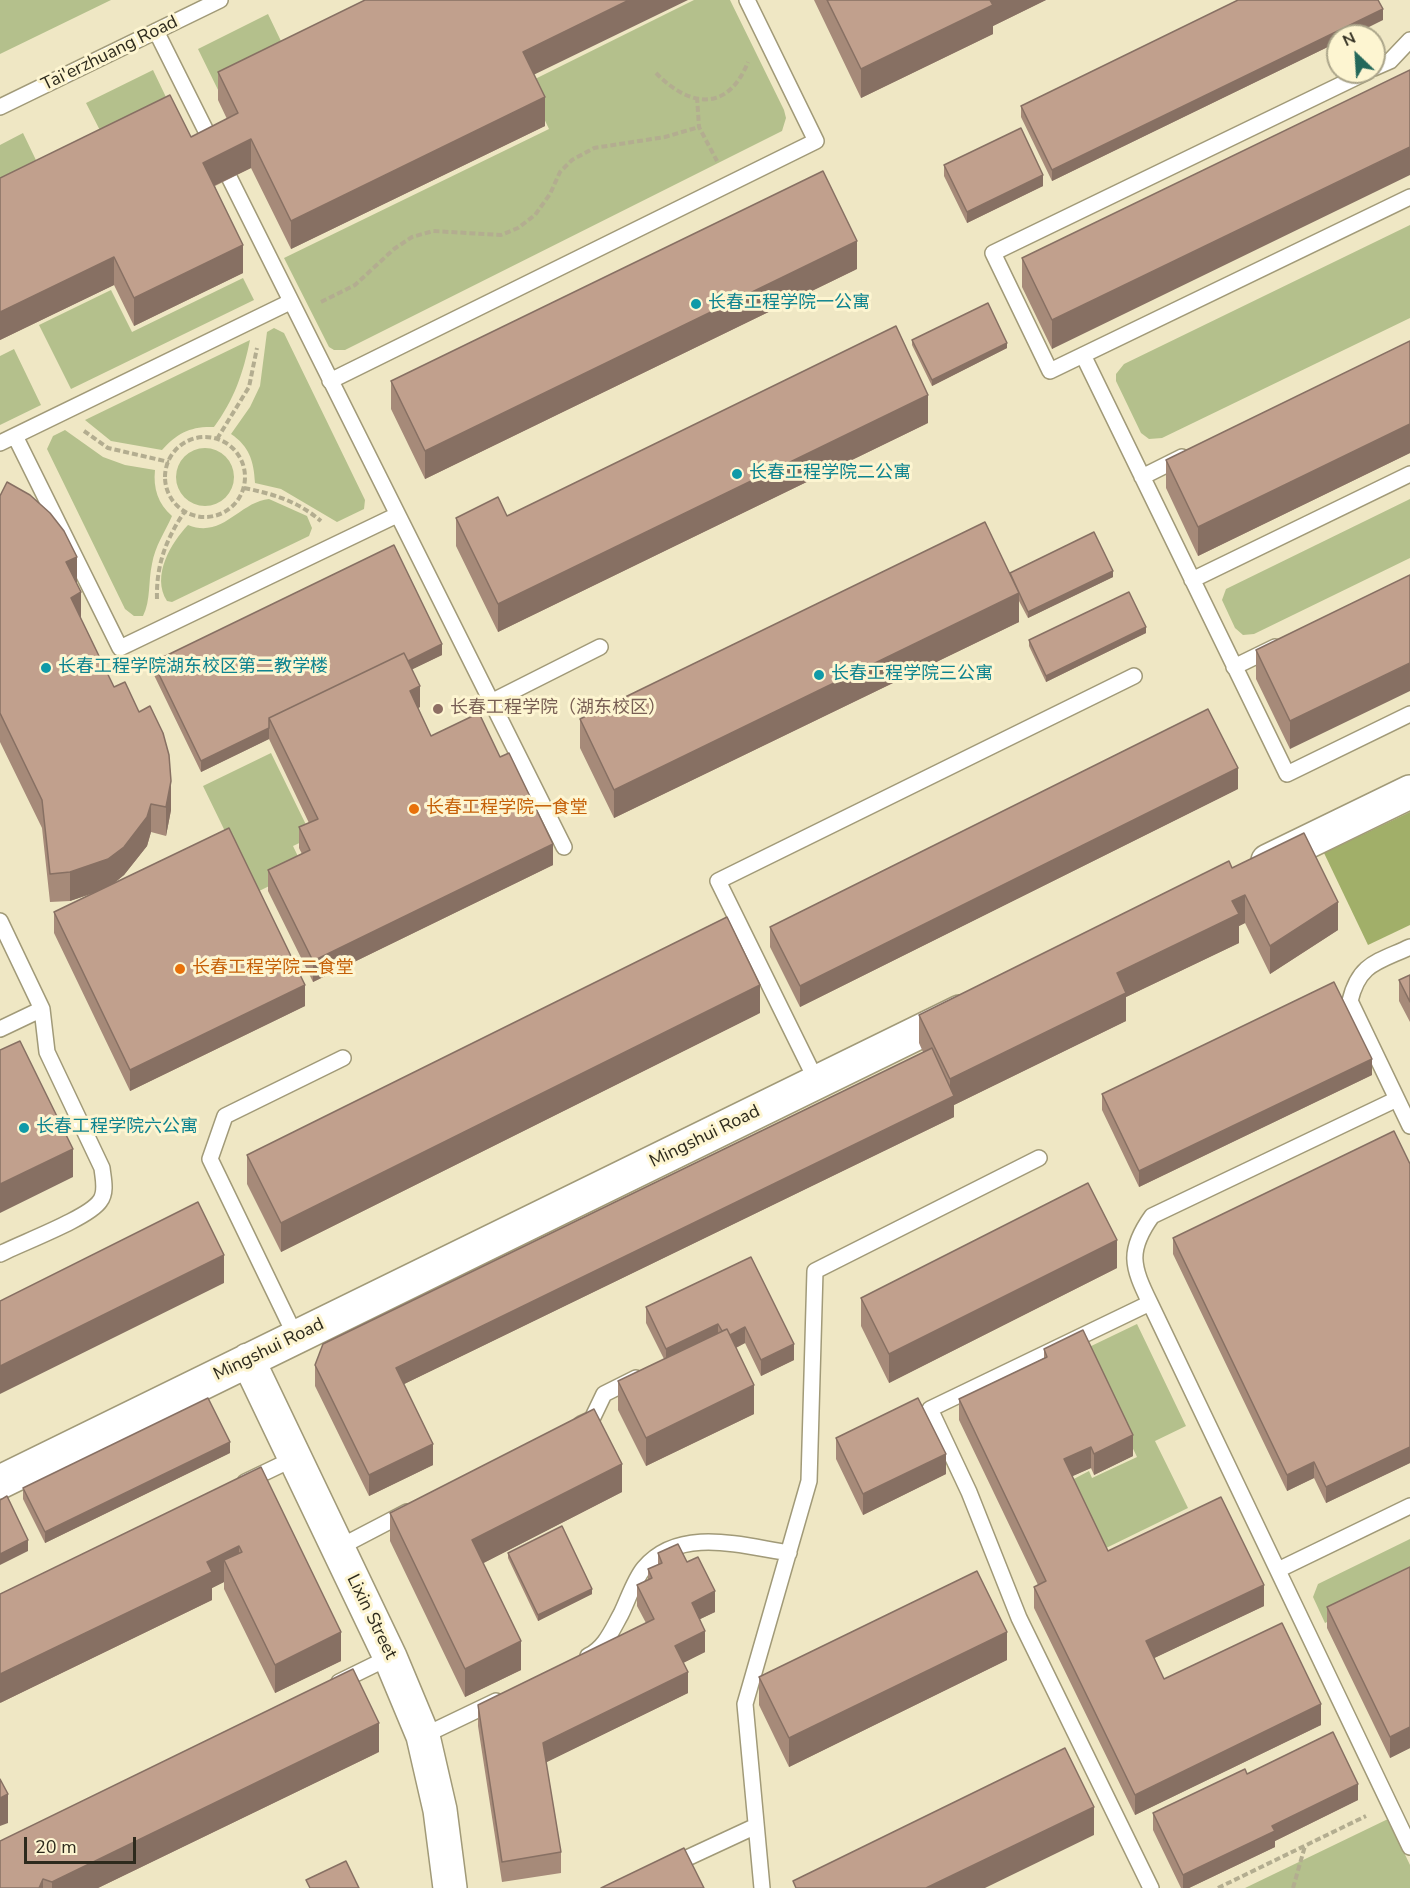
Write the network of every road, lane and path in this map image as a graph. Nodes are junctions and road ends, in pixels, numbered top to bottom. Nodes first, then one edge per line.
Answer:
1 (220, 0) edge
2 (747, 0) edge
3 (156, 31) junction
4 (766, 40) junction
5 (1408, 48) edge
6 (1386, 63) edge
7 (656, 73) dead end
8 (1341, 84) edge
9 (697, 97) junction
10 (0, 108) edge
11 (699, 127) junction
12 (731, 184) junction
13 (1410, 198) edge
14 (293, 307) junction
15 (262, 316) junction
16 (1083, 356) junction
17 (330, 381) junction
18 (64, 412) junction
19 (15, 436) junction
20 (217, 439) junction
21 (0, 443) edge
22 (1196, 451) edge
23 (169, 462) junction
24 (1410, 474) edge
25 (1142, 477) junction
26 (244, 488) junction
27 (185, 511) junction
28 (397, 515) junction
29 (340, 542) junction
30 (1192, 580) junction
31 (161, 628) junction
32 (1286, 641) edge
33 (600, 647) dead end
34 (1234, 667) junction
35 (1134, 675) dead end
36 (491, 702) junction
37 (1410, 714) edge
38 (1410, 792) edge
39 (564, 847) dead end
40 (1240, 874) edge
41 (0, 921) edge
42 (1410, 947) edge
43 (986, 999) edge
44 (42, 1009) junction
45 (0, 1029) edge
46 (343, 1058) dead end
47 (817, 1082) junction
48 (1397, 1099) junction
49 (1410, 1126) edge
50 (1039, 1158) dead end
51 (0, 1254) edge
52 (1150, 1303) junction
53 (296, 1337) junction
54 (248, 1360) junction
55 (646, 1373) edge
56 (570, 1430) edge
57 (295, 1458) junction
58 (0, 1482) edge
59 (232, 1489) edge
60 (422, 1505) edge
61 (1410, 1506) edge
62 (338, 1548) junction
63 (789, 1552) junction
64 (1278, 1570) junction
65 (390, 1657) junction
66 (577, 1661) edge
67 (327, 1688) edge
68 (505, 1696) edge
69 (423, 1736) junction
70 (1390, 1805) junction
71 (756, 1826) junction
72 (1305, 1846) junction
73 (1410, 1847) edge
74 (654, 1874) edge
75 (449, 1888) edge
76 (762, 1888) edge
77 (1151, 1888) edge
78 (1218, 1888) edge
79 (1293, 1888) edge

1 - 3 lane, Tai'erzhuang Road
2 - 4 lane
3 - 10 lane, Tai'erzhuang Road
3 - 14 lane
4 - 9 path
4 - 12 lane
5 - 6 lane
7 - 9 path
8 - 16 lane
9 - 11 path
11 - 12 path
11 - 14 path
12 - 17 lane
13 - 16 lane
14 - 15 lane
14 - 17 lane
15 - 18 lane
15 - 20 path
16 - 25 lane
17 - 28 lane
18 - 19 lane
18 - 23 path
19 - 21 lane
19 - 31 lane
20 - 23 path
20 - 26 path
22 - 25 lane
23 - 27 path
24 - 30 lane
25 - 30 lane
26 - 27 path
26 - 29 path
27 - 31 path
28 - 29 lane
28 - 36 lane
29 - 31 lane
30 - 34 lane
32 - 34 lane
33 - 36 lane
34 - 37 lane
35 - 47 lane
36 - 39 lane
38 - 40 street
41 - 44 lane
42 - 48 lane
43 - 47 street, Mingshui Road
44 - 45 lane
44 - 51 lane
46 - 53 lane
47 - 53 street, Mingshui Road
48 - 49 lane
48 - 52 lane
50 - 63 lane
52 - 64 lane
52 - 77 lane
53 - 54 street, Mingshui Road
54 - 57 street, Lixin Street
54 - 58 street, Mingshui Road
55 - 56 lane
57 - 59 lane
57 - 62 street, Lixin Street
60 - 62 lane
61 - 64 lane
62 - 65 street, Lixin Street
63 - 66 lane
63 - 71 lane
64 - 70 lane
65 - 67 lane
65 - 69 street, Lixin Street
68 - 69 lane
69 - 75 street, Lixin Street
70 - 72 path
70 - 73 lane
71 - 74 lane
71 - 76 lane
72 - 78 path
72 - 79 path

